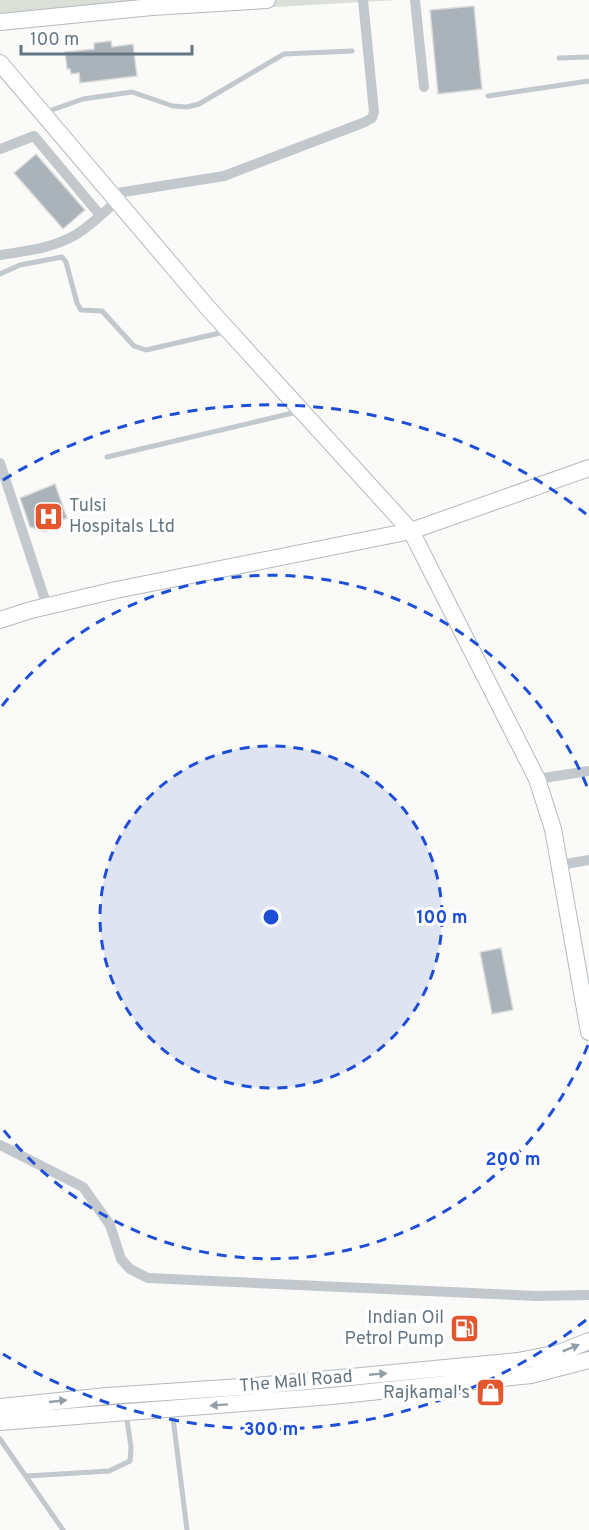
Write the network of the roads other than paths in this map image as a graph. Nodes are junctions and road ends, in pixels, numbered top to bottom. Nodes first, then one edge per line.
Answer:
1 (267, 0) edge
2 (363, 0) edge
3 (415, 0) edge
4 (152, 4) edge
5 (0, 22) edge
6 (352, 51) dead end
7 (589, 57) edge
8 (559, 58) dead end
9 (0, 63) edge
10 (589, 81) edge
11 (424, 87) dead end
12 (488, 96) dead end
13 (43, 113) junction
14 (0, 149) edge
15 (114, 197) junction
16 (100, 215) junction
17 (0, 255) edge
18 (0, 274) edge
19 (228, 331) junction
20 (301, 411) junction
21 (107, 457) dead end
22 (0, 463) edge
23 (589, 468) edge
24 (411, 531) junction
25 (47, 606) junction
26 (0, 620) edge
27 (589, 771) edge
28 (537, 779) junction
29 (589, 860) edge
30 (560, 865) junction
31 (587, 1005) edge
32 (589, 1032) edge
33 (0, 1145) edge
34 (589, 1295) edge
35 (589, 1341) edge
36 (589, 1360) edge
37 (431, 1377) junction
38 (133, 1394) junction
39 (0, 1407) edge
40 (172, 1408) junction
41 (130, 1411) junction
42 (0, 1422) edge
43 (0, 1439) edge
44 (27, 1476) junction
45 (63, 1530) edge
46 (187, 1530) edge

1 - 4 street
2 - 15 street
3 - 11 street
4 - 5 street
6 - 13 lane
7 - 8 lane
9 - 13 street
10 - 12 lane
13 - 15 street
14 - 16 street
15 - 16 street
15 - 19 street
16 - 17 street
18 - 19 lane
19 - 20 street
20 - 21 lane
20 - 24 street
22 - 25 street
23 - 24 street
24 - 25 street
24 - 28 street
25 - 26 street
27 - 28 street
28 - 30 street
29 - 30 street
30 - 31 street
31 - 32 street
33 - 34 street
37 -> 35 street, The Mall Road
36 - 37 street, The Mall Road
38 -> 37 street, The Mall Road
37 -> 40 street, The Mall Road
39 -> 38 street, The Mall Road
38 - 41 street
40 - 41 street, The Mall Road
40 - 46 lane
41 - 42 street, The Mall Road
41 - 44 lane
43 - 44 lane
44 - 45 lane

